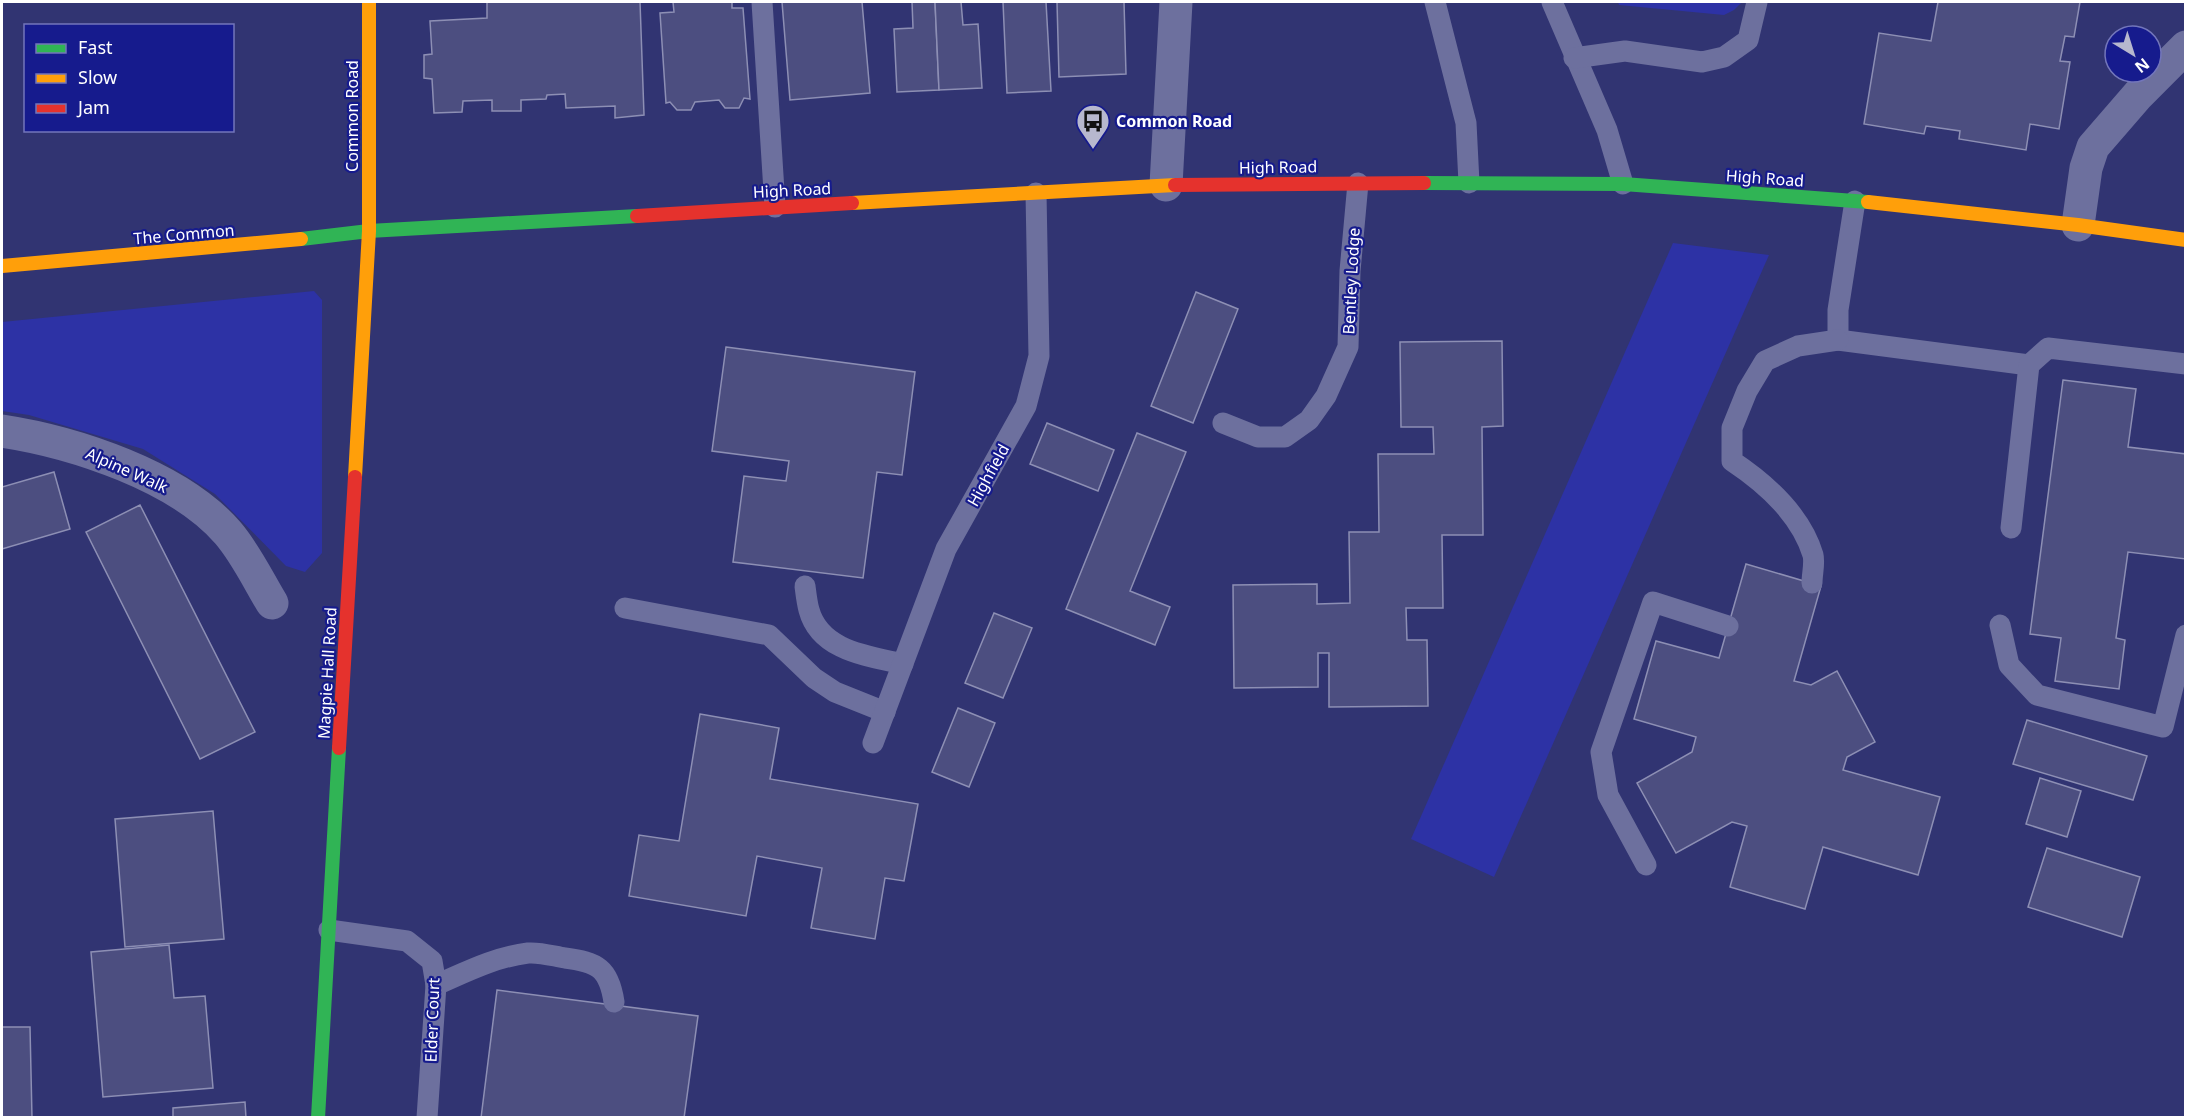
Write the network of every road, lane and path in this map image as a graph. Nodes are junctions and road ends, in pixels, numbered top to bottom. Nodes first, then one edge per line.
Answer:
1 (369, 2) edge
2 (762, 2) edge
3 (1176, 2) edge
4 (1435, 2) edge
5 (1552, 2) edge
6 (1757, 2) edge
7 (2186, 47) edge
8 (1574, 58) junction
9 (1358, 183) junction
10 (1469, 183) junction
11 (1623, 184) junction
12 (1166, 185) junction
13 (1036, 193) junction
14 (1855, 201) junction
15 (776, 207) junction
16 (2078, 225) junction
17 (369, 231) junction
18 (2186, 240) edge
19 (2, 266) edge
20 (1838, 340) junction
21 (2186, 364) edge
22 (2029, 365) junction
23 (1223, 423) dead end
24 (2, 431) edge
25 (2011, 528) dead end
26 (1812, 583) dead end
27 (805, 586) dead end
28 (272, 603) dead end
29 (625, 608) dead end
30 (2000, 625) dead end
31 (1728, 626) dead end
32 (2186, 635) edge
33 (903, 664) junction
34 (885, 711) junction
35 (873, 743) dead end
36 (1646, 865) dead end
37 (329, 930) junction
38 (436, 985) junction
39 (614, 1002) dead end
40 (318, 1118) edge
41 (428, 1118) edge

1 - 17 main road, Common Road
2 - 15 lane
3 - 12 street
4 - 10 lane
5 - 8 lane
6 - 8 lane
7 - 16 street
8 - 11 lane
9 - 10 main road, High Road
9 - 12 main road, High Road
9 - 23 lane, Bentley Lodge
10 - 11 main road, High Road
11 - 14 main road, High Road
12 - 13 main road, High Road
13 - 15 main road, High Road
13 - 33 lane, Highfield
14 - 16 main road, High Road
14 - 20 lane
15 - 17 main road, High Road
16 - 18 main road, High Road
17 - 19 main road, The Common
17 - 37 main road, Magpie Hall Road
20 - 22 lane
20 - 26 lane
21 - 22 lane
22 - 25 lane
24 - 28 street, Alpine Walk
27 - 33 lane
29 - 34 lane
30 - 32 lane
31 - 36 lane
33 - 34 lane, Highfield
34 - 35 lane, Highfield
37 - 38 lane, Elder Court
37 - 40 main road, Magpie Hall Road
38 - 39 lane
38 - 41 lane, Elder Court

